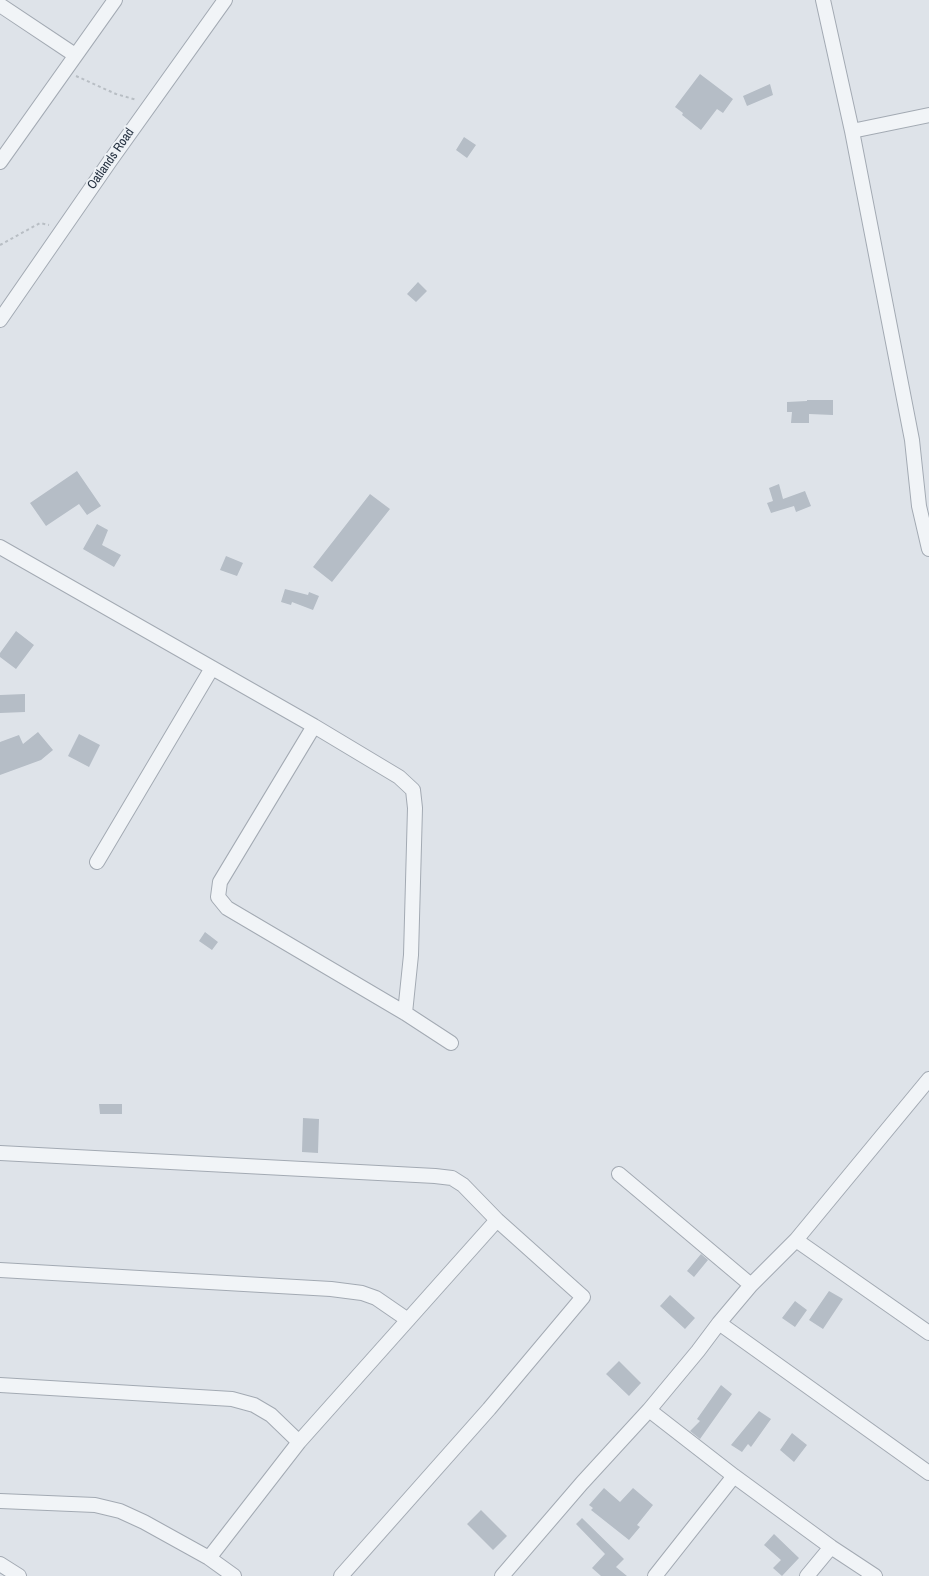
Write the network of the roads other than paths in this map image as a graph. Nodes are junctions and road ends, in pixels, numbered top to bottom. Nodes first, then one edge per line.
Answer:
1 (115, 0) edge
2 (225, 0) edge
3 (823, 0) edge
4 (0, 4) edge
5 (75, 56) junction
6 (929, 115) edge
7 (852, 131) junction
8 (0, 162) edge
9 (0, 320) edge
10 (0, 547) edge
11 (929, 549) edge
12 (212, 668) junction
13 (314, 726) junction
14 (97, 862) dead end
15 (404, 1013) junction
16 (451, 1043) dead end
17 (929, 1079) edge
18 (0, 1153) edge
19 (619, 1174) dead end
20 (497, 1220) junction
21 (796, 1240) junction
22 (0, 1270) edge
23 (751, 1285) junction
24 (408, 1320) junction
25 (719, 1323) junction
26 (929, 1333) edge
27 (0, 1385) edge
28 (649, 1410) junction
29 (299, 1442) junction
30 (929, 1473) edge
31 (734, 1476) junction
32 (0, 1501) edge
33 (831, 1547) junction
34 (209, 1558) junction
35 (0, 1564) edge
36 (19, 1576) edge
37 (234, 1576) edge
38 (340, 1576) edge
39 (502, 1576) edge
40 (655, 1576) edge
41 (807, 1576) edge
42 (875, 1576) edge

1 - 5 street
2 - 9 street, Oatlands Road
3 - 7 street
4 - 5 street
5 - 8 street
6 - 7 street
7 - 11 street
10 - 12 street
12 - 13 street
12 - 14 street
13 - 15 street
13 - 15 street
15 - 16 street
17 - 21 street
18 - 20 street
19 - 23 street
20 - 24 street
20 - 38 street
21 - 23 street
21 - 26 street
22 - 24 street
23 - 25 street
24 - 29 street
25 - 28 street
25 - 30 street
27 - 29 street
28 - 31 street
28 - 39 street
29 - 34 street
31 - 33 street
31 - 40 street
32 - 34 street
33 - 41 street
33 - 42 street
34 - 37 street
35 - 36 street

